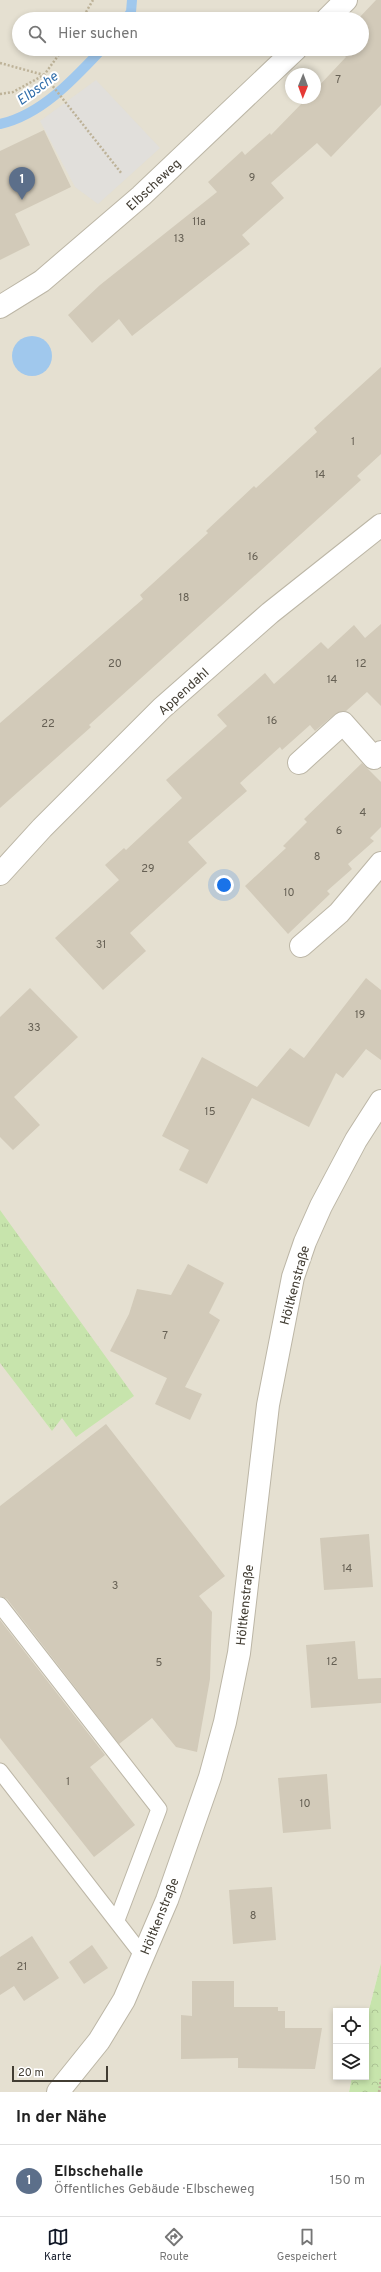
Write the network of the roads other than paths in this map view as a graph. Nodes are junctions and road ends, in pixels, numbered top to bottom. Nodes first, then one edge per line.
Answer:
1 (346, 0) edge
2 (334, 12) edge
3 (289, 56) edge
4 (0, 307) edge
5 (381, 525) edge
6 (381, 752) edge
7 (299, 763) dead end
8 (381, 863) edge
9 (0, 874) edge
10 (301, 946) dead end
11 (381, 1101) edge
12 (0, 1605) edge
13 (0, 1771) edge
14 (117, 1920) junction
15 (144, 1956) junction
16 (58, 2092) edge

1 - 2 street
3 - 4 street, Elbscheweg
5 - 9 street, Appendahl
6 - 7 street
8 - 10 street
11 - 15 street, Höltkenstraße
12 - 14 lane
13 - 14 lane
14 - 15 lane
15 - 16 street, Höltkenstraße

